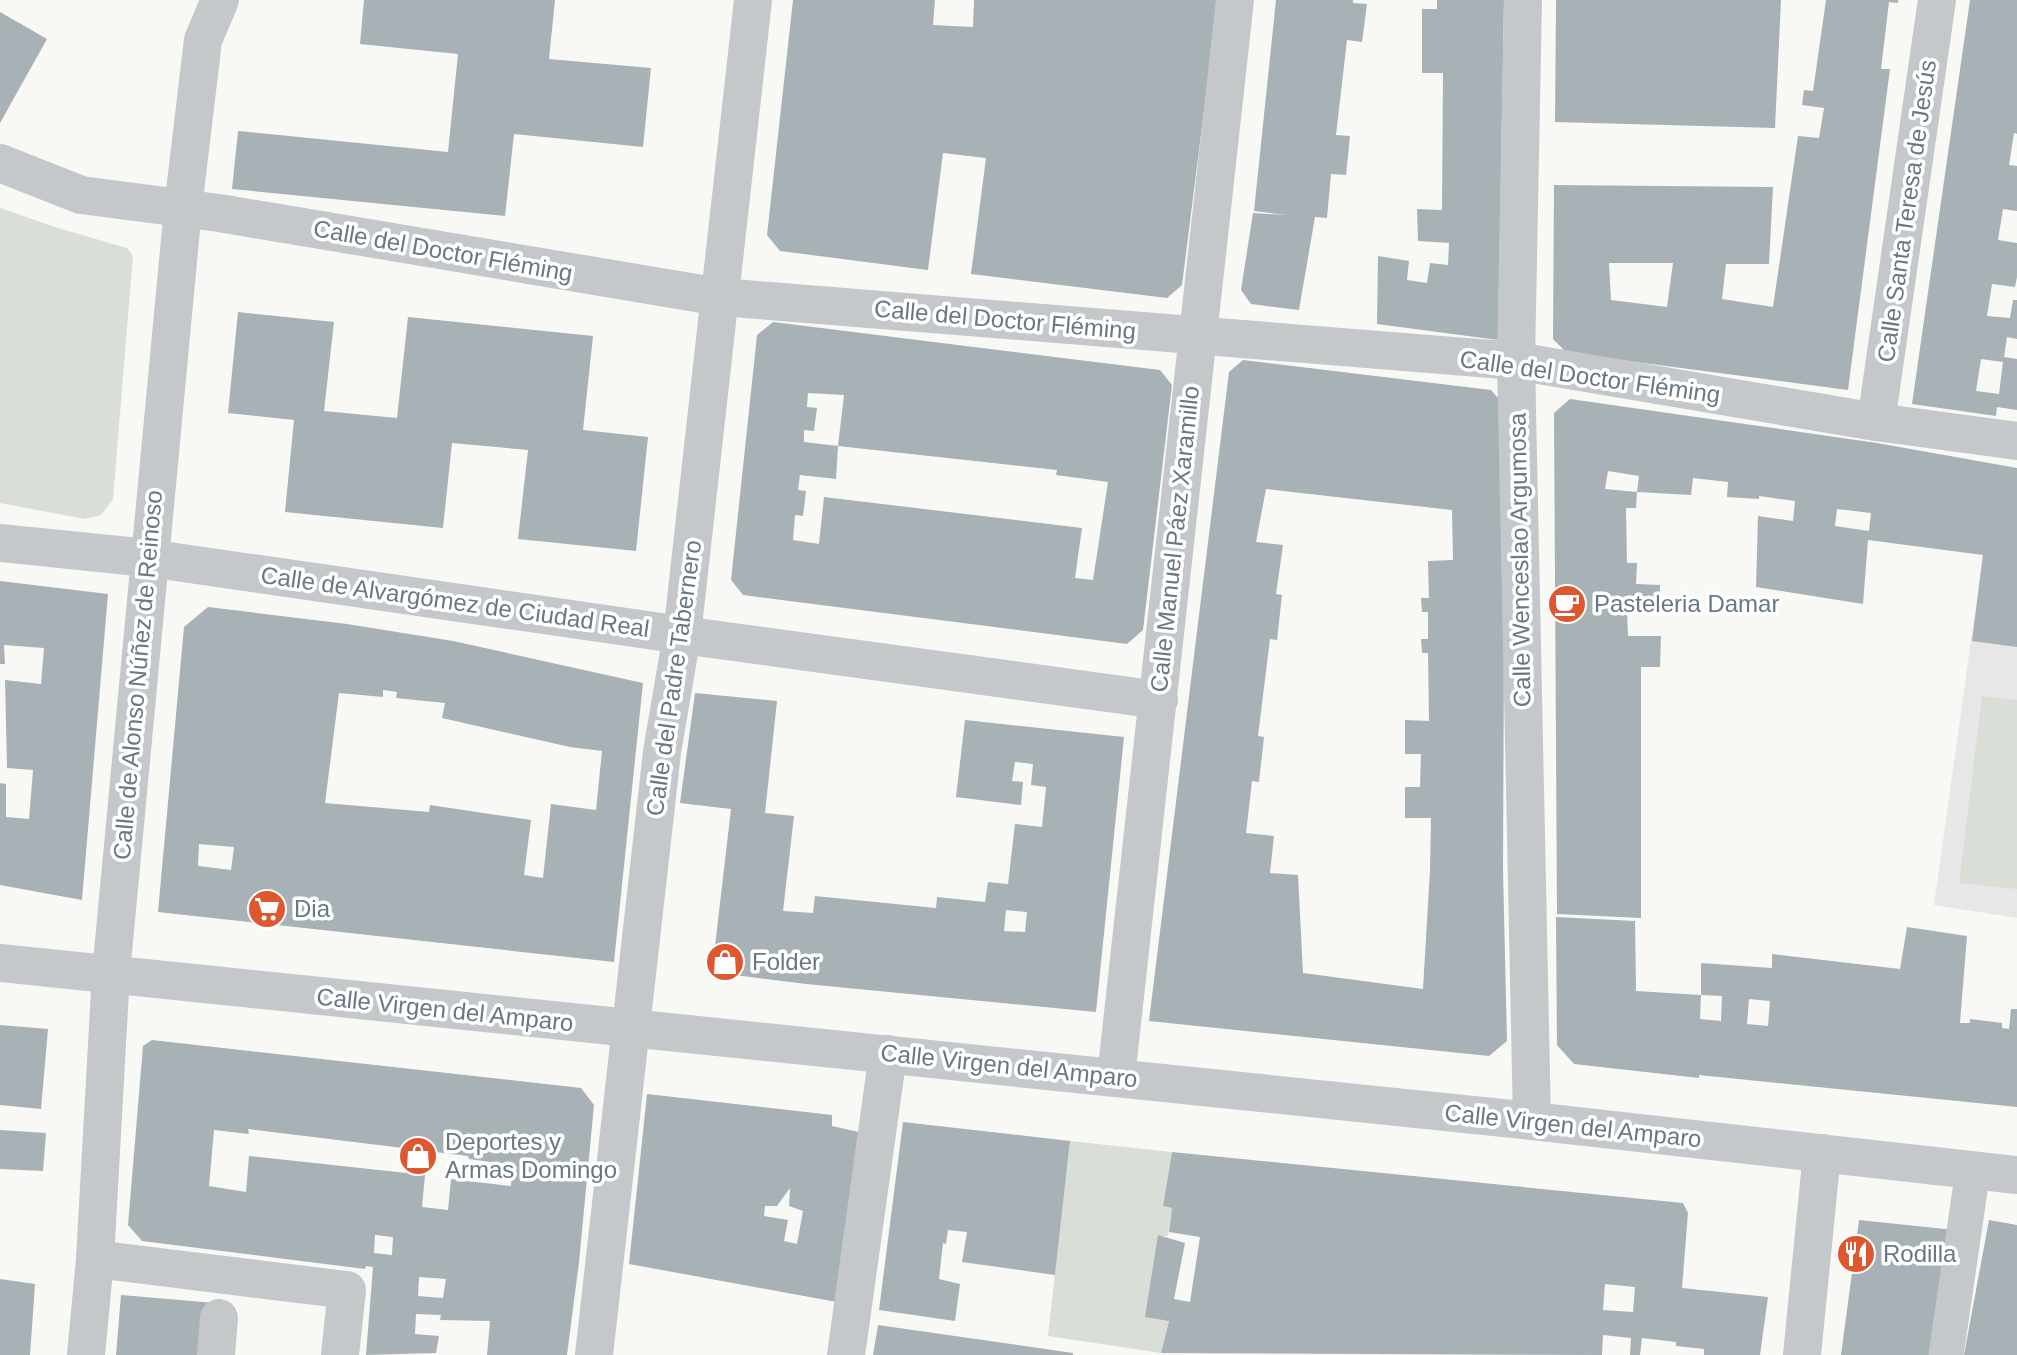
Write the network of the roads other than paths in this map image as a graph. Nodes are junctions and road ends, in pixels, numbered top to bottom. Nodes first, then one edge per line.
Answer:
1 (219, 0) edge
2 (753, 0) edge
3 (1235, 0) edge
4 (1523, 0) edge
5 (1937, 0) edge
6 (0, 163) edge
7 (183, 208) junction
8 (720, 297) junction
9 (1197, 336) junction
10 (1516, 361) junction
11 (1876, 422) junction
12 (2017, 441) edge
13 (0, 544) edge
14 (148, 558) junction
15 (682, 635) junction
16 (1158, 700) junction
17 (0, 963) edge
18 (111, 974) junction
19 (632, 1030) junction
20 (888, 1054) junction
21 (1116, 1077) junction
22 (1532, 1121) junction
23 (1822, 1153) junction
24 (1973, 1170) junction
25 (2017, 1175) edge
26 (95, 1259) junction
27 (86, 1355) edge
28 (340, 1355) edge
29 (594, 1355) edge
30 (846, 1355) edge
31 (1802, 1355) edge
32 (1946, 1355) edge

1 - 7 street, Calle de Alonso Núñez de Reinoso
2 - 8 street, Calle del Padre Tabernero
3 - 9 street, Calle Manuel Páez Xaramillo
4 - 10 street, Calle Wenceslao Argumosa
5 - 11 street, Calle Santa Teresa de Jesús
6 - 7 street, Calle del Doctor Fléming
7 - 8 street, Calle del Doctor Fléming
7 - 14 street, Calle de Alonso Núñez de Reinoso
8 - 9 street, Calle del Doctor Fléming
8 - 15 street, Calle del Padre Tabernero
9 - 10 street, Calle del Doctor Fléming
9 - 16 street, Calle Manuel Páez Xaramillo
10 - 11 street, Calle del Doctor Fléming
10 - 22 street, Calle Wenceslao Argumosa
11 - 12 street, Calle del Doctor Fléming
13 - 14 street, Calle de Alvargómez de Ciudad Real
14 - 15 street, Calle de Alvargómez de Ciudad Real
14 - 18 street, Calle de Alonso Núñez de Reinoso
15 - 16 street, Calle de Alvargómez de Ciudad Real
15 - 19 street, Calle del Padre Tabernero
16 - 21 street, Calle Manuel Páez Xaramillo
17 - 18 street, Calle Virgen del Amparo
18 - 19 street, Calle Virgen del Amparo
18 - 26 street, Calle de Alonso Núñez de Reinoso
19 - 20 street, Calle Virgen del Amparo
19 - 29 street, Calle del Padre Tabernero
20 - 21 street, Calle Virgen del Amparo
20 - 30 street
21 - 22 street, Calle Virgen del Amparo
22 - 23 street, Calle Virgen del Amparo
23 - 24 street, Calle Virgen del Amparo
23 - 31 street
24 - 25 street, Calle Virgen del Amparo
24 - 32 street
26 - 27 street, Calle de Alonso Núñez de Reinoso
26 - 28 street

